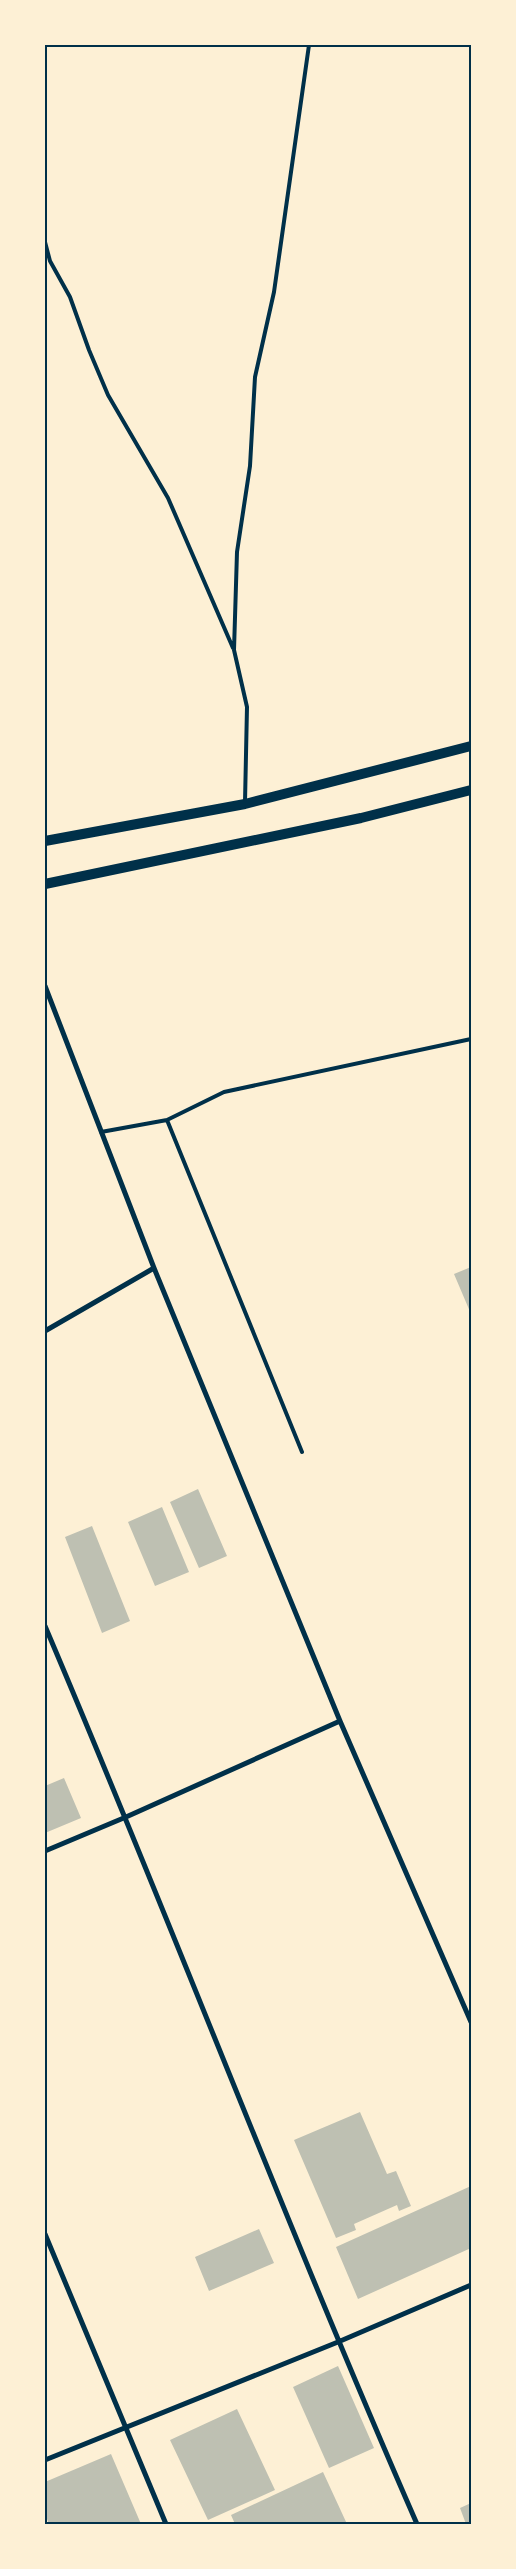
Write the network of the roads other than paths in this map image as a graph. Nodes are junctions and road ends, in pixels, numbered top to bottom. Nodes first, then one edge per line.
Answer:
1 (309, 45) edge
2 (45, 242) edge
3 (234, 650) junction
4 (471, 746) edge
5 (471, 790) edge
6 (245, 804) junction
7 (45, 841) edge
8 (45, 884) edge
9 (45, 986) edge
10 (471, 1039) edge
11 (167, 1120) junction
12 (101, 1132) junction
13 (154, 1268) junction
14 (45, 1331) edge
15 (302, 1452) dead end
16 (45, 1626) edge
17 (340, 1721) junction
18 (126, 1817) junction
19 (45, 1851) edge
20 (471, 2022) edge
21 (45, 2234) edge
22 (471, 2285) edge
23 (338, 2342) junction
24 (125, 2429) junction
25 (45, 2460) edge
26 (166, 2524) edge
27 (417, 2524) edge

1 - 3 lane
2 - 3 lane
3 - 6 lane
4 - 6 main road
5 - 8 main road
6 - 7 main road
9 - 12 street
10 - 11 lane
11 - 12 lane
11 - 15 lane
12 - 13 street
13 - 14 street
13 - 17 street
16 - 18 street
17 - 18 street
17 - 20 street
18 - 19 street
18 - 23 street
21 - 24 street
22 - 23 street
23 - 24 street
23 - 27 street
24 - 25 street
24 - 26 street

